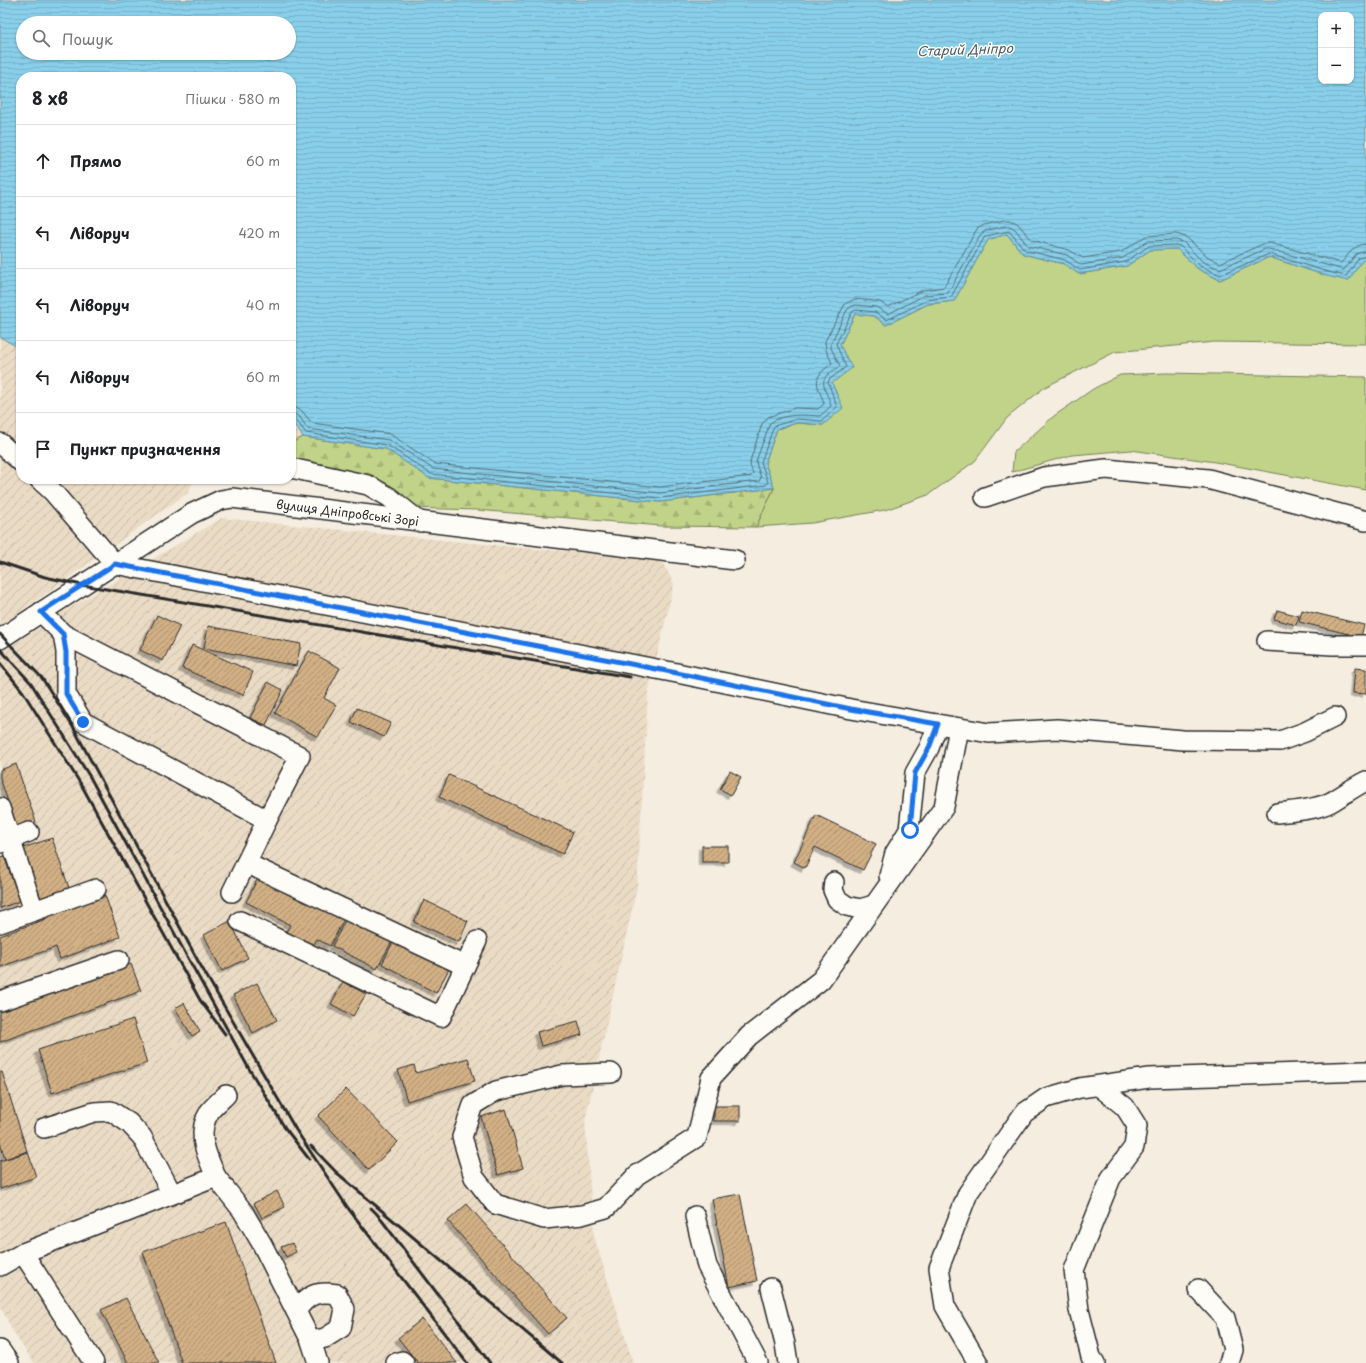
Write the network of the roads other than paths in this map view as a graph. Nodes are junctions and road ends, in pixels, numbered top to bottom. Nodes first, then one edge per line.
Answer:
1 (0, 443) edge
2 (16, 457) edge
3 (296, 469) edge
4 (44, 484) edge
5 (985, 496) dead end
6 (1366, 521) edge
7 (420, 522) junction
8 (734, 560) dead end
9 (115, 564) junction
10 (41, 612) junction
11 (63, 634) junction
12 (0, 639) edge
13 (1267, 641) dead end
14 (1366, 645) edge
15 (1335, 717) dead end
16 (938, 724) junction
17 (959, 728) junction
18 (1366, 781) edge
19 (0, 808) edge
20 (1277, 813) dead end
21 (266, 820) junction
22 (29, 832) dead end
23 (5, 841) edge
24 (246, 863) junction
25 (834, 882) dead end
26 (96, 889) dead end
27 (232, 892) dead end
28 (879, 898) junction
29 (34, 911) junction
30 (240, 921) dead end
31 (0, 923) edge
32 (477, 941) dead end
33 (119, 960) dead end
34 (465, 966) junction
35 (0, 1001) edge
36 (1366, 1071) edge
37 (611, 1072) dead end
38 (1099, 1086) junction
39 (226, 1095) dead end
40 (44, 1128) dead end
41 (216, 1177) junction
42 (172, 1194) junction
43 (695, 1216) dead end
44 (23, 1253) junction
45 (0, 1266) edge
46 (771, 1288) dead end
47 (1198, 1289) dead end
48 (296, 1311) junction
49 (311, 1341) junction
50 (0, 1350) edge
51 (9, 1363) edge
52 (94, 1363) edge
53 (318, 1363) edge
54 (396, 1363) edge
55 (404, 1363) edge
56 (758, 1363) edge
57 (788, 1363) edge
58 (978, 1363) edge
59 (1095, 1363) edge
60 (1229, 1363) edge

1 - 2 street
3 - 7 street
4 - 9 street
5 - 6 street
7 - 8 street, вулиця Дніпровські Зорі
7 - 9 street, вулиця Дніпровські Зорі
9 - 10 street, вулиця Дніпровські Зорі
9 - 16 street
10 - 11 street
10 - 12 street, вулиця Дніпровські Зорі
11 - 21 street
11 - 21 street
13 - 14 street
15 - 17 street
16 - 17 street
16 - 28 street
17 - 28 street
18 - 20 street
19 - 23 street
21 - 24 street
22 - 23 street
23 - 29 street
24 - 27 street
24 - 34 street
25 - 28 street
26 - 29 street
28 - 37 street
29 - 31 street
30 - 34 street
32 - 34 street
33 - 35 street
36 - 38 street
38 - 58 street
38 - 59 street
39 - 41 street
40 - 42 street
41 - 42 street
41 - 48 street
42 - 44 street
43 - 56 street
44 - 45 street
44 - 52 street
46 - 57 street
47 - 60 street
48 - 49 street
48 - 49 street
49 - 53 street
50 - 51 street
54 - 55 street

